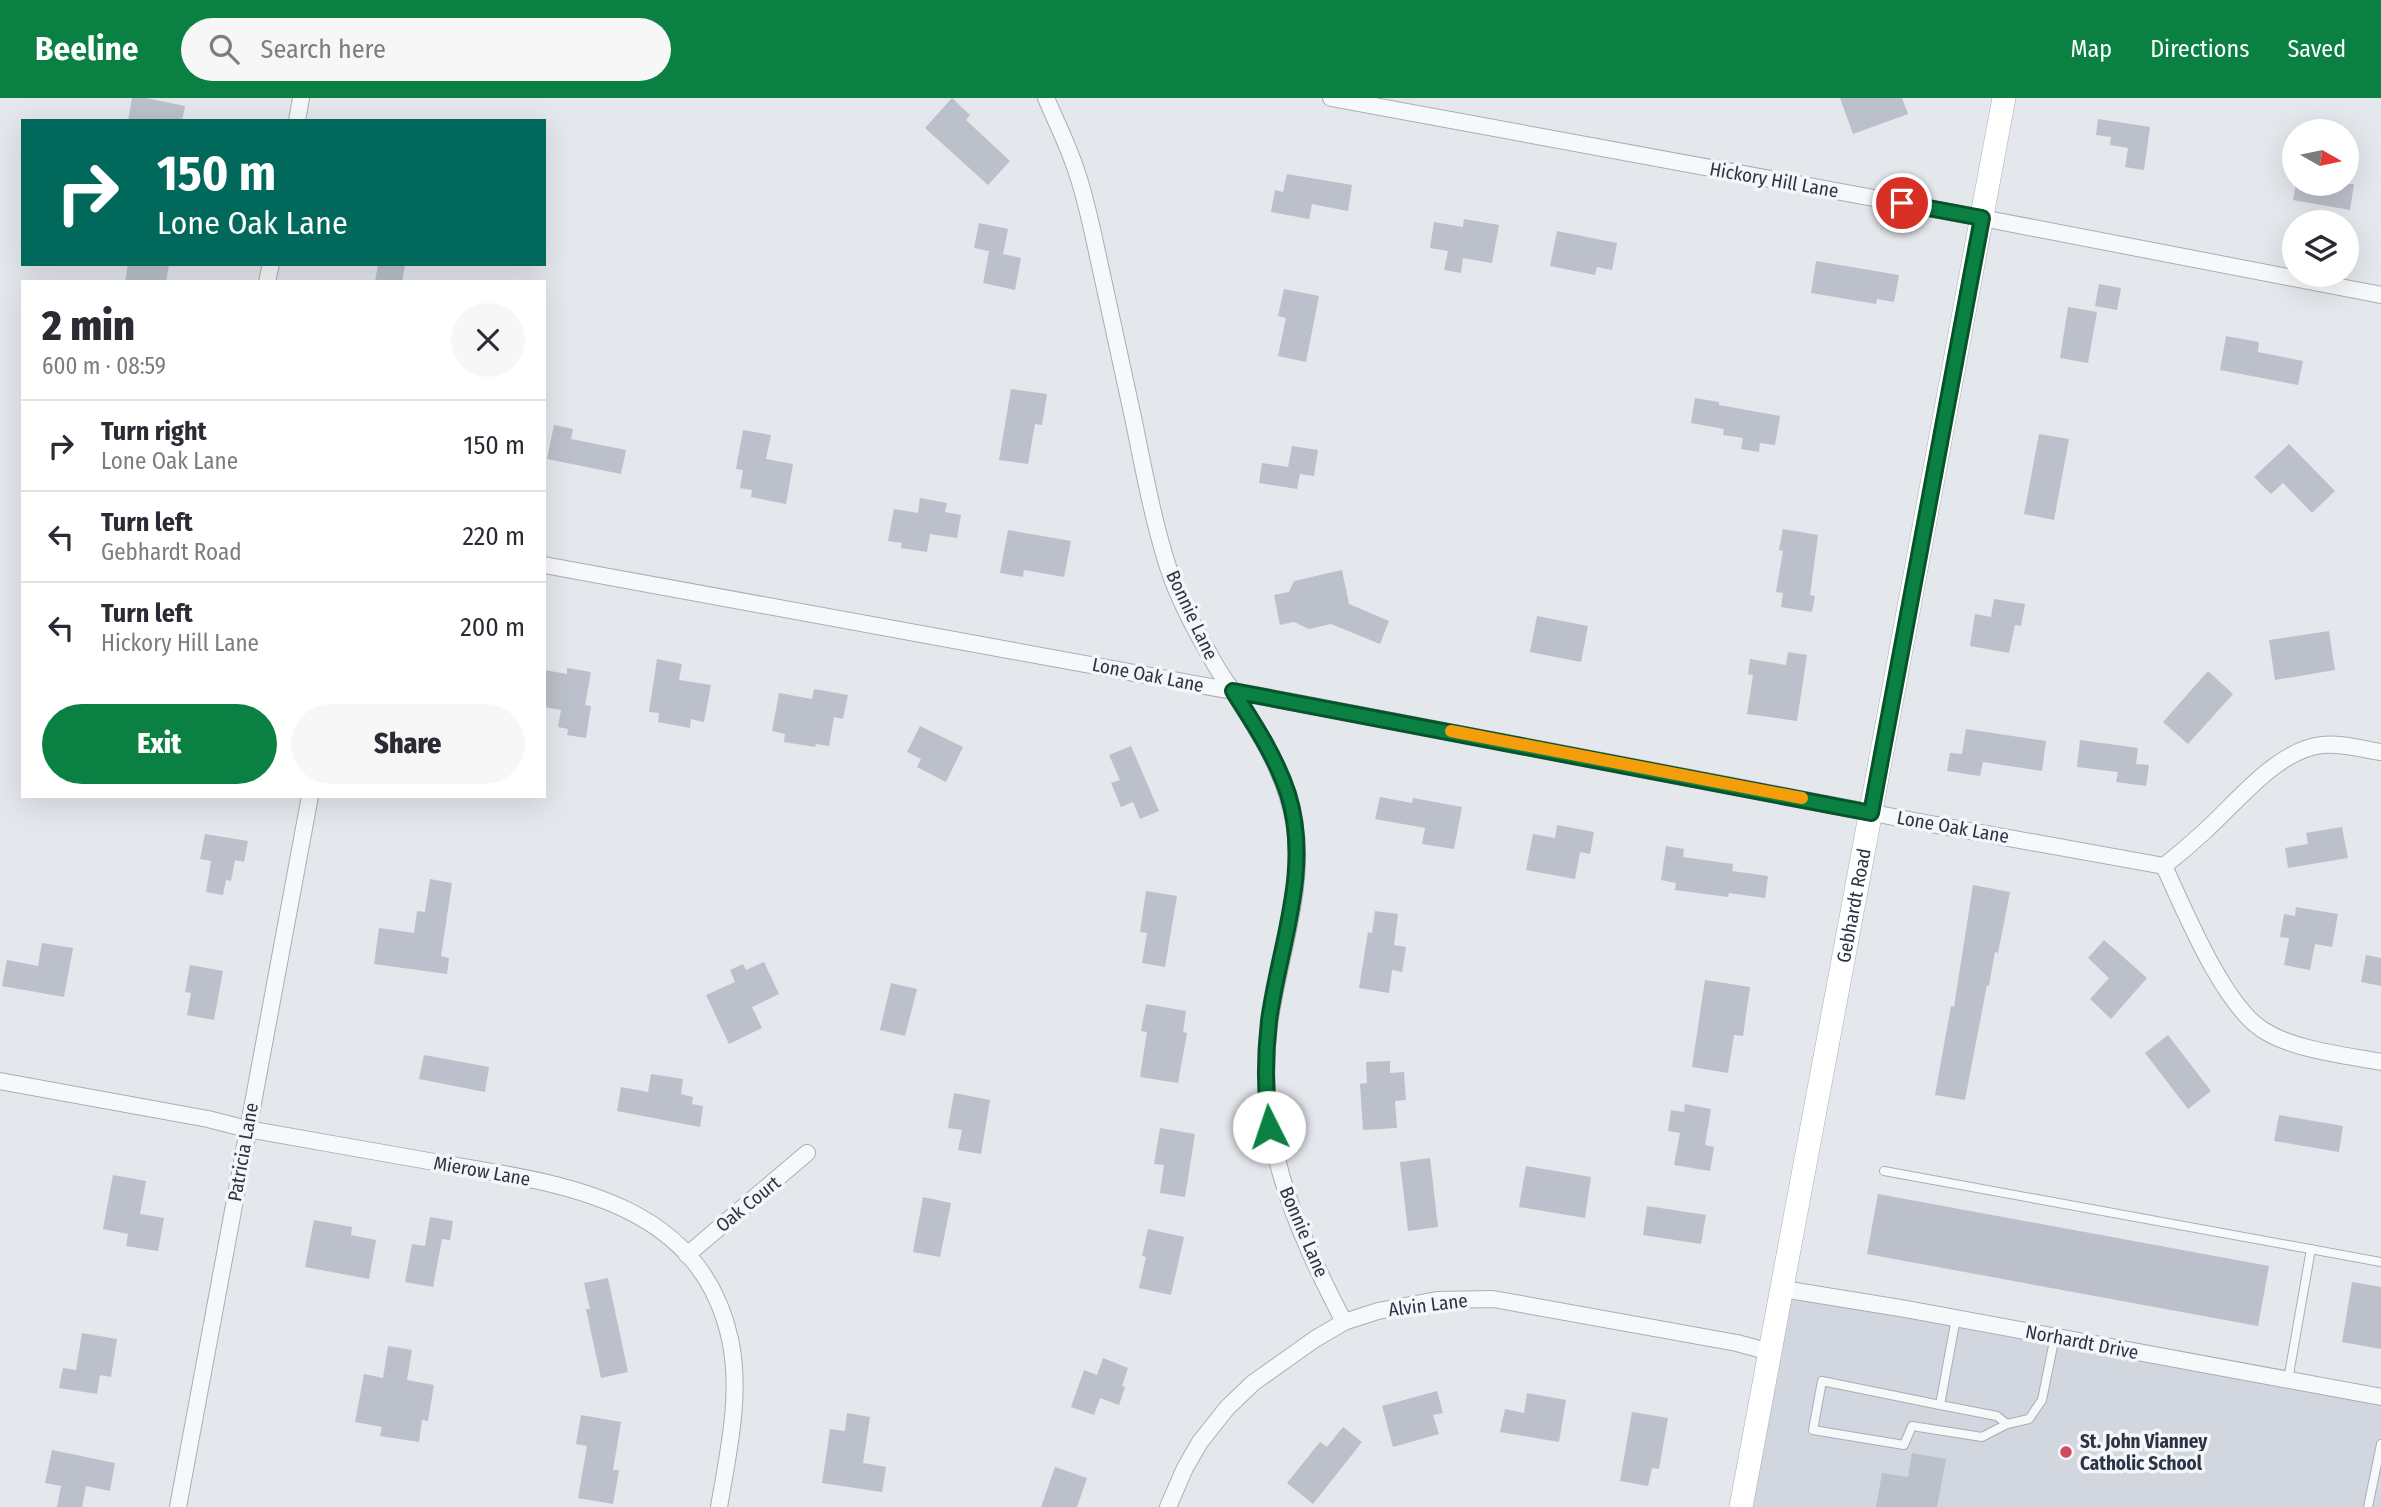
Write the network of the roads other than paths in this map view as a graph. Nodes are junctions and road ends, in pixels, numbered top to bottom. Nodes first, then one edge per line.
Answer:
1 (301, 98) edge
2 (1046, 98) edge
3 (1331, 98) edge
4 (2004, 98) edge
5 (297, 119) edge
6 (1982, 218) junction
7 (2381, 295) edge
8 (546, 565) edge
9 (1233, 691) junction
10 (2381, 752) edge
11 (310, 798) edge
12 (1871, 813) junction
13 (2164, 866) junction
14 (2381, 1062) edge
15 (0, 1081) edge
16 (247, 1129) junction
17 (807, 1153) dead end
18 (1884, 1171) dead end
19 (2311, 1249) junction
20 (687, 1255) junction
21 (2381, 1262) edge
22 (1783, 1289) junction
23 (1956, 1318) junction
24 (1344, 1322) junction
25 (2054, 1336) junction
26 (1770, 1352) junction
27 (2288, 1380) junction
28 (2381, 1397) edge
29 (1940, 1405) junction
30 (2007, 1424) junction
31 (2381, 1444) edge
32 (178, 1507) edge
33 (719, 1507) edge
34 (1168, 1507) edge
35 (1741, 1507) edge
36 (2368, 1507) edge

1 - 5 street
2 - 9 street, Bonnie Lane
3 - 6 street, Hickory Hill Lane
4 - 6 street, Gebhardt Road
6 - 7 street, Hickory Hill Lane
6 - 12 street, Gebhardt Road
8 - 9 street, Lone Oak Lane
9 - 12 street, Lone Oak Lane
9 - 24 street, Bonnie Lane
10 - 13 street
11 - 16 street, Patricia Lane
12 - 13 street, Lone Oak Lane
12 - 22 street, Gebhardt Road
13 - 14 street
15 - 16 street, Mierow Lane
16 - 20 street, Mierow Lane
16 - 32 street, Patricia Lane
17 - 20 street, Oak Court
18 - 19 lane
19 - 21 lane
19 - 27 lane
20 - 33 street, Mierow Lane
22 - 23 street, Norhardt Drive
22 - 26 street, Gebhardt Road
23 - 25 street, Norhardt Drive
23 - 29 lane
24 - 26 street, Alvin Lane
24 - 34 street, Alvin Lane
25 - 27 street, Norhardt Drive
25 - 30 lane
26 - 35 street, Gebhardt Road
27 - 28 street, Norhardt Drive
29 - 30 lane
29 - 30 lane
31 - 36 lane

